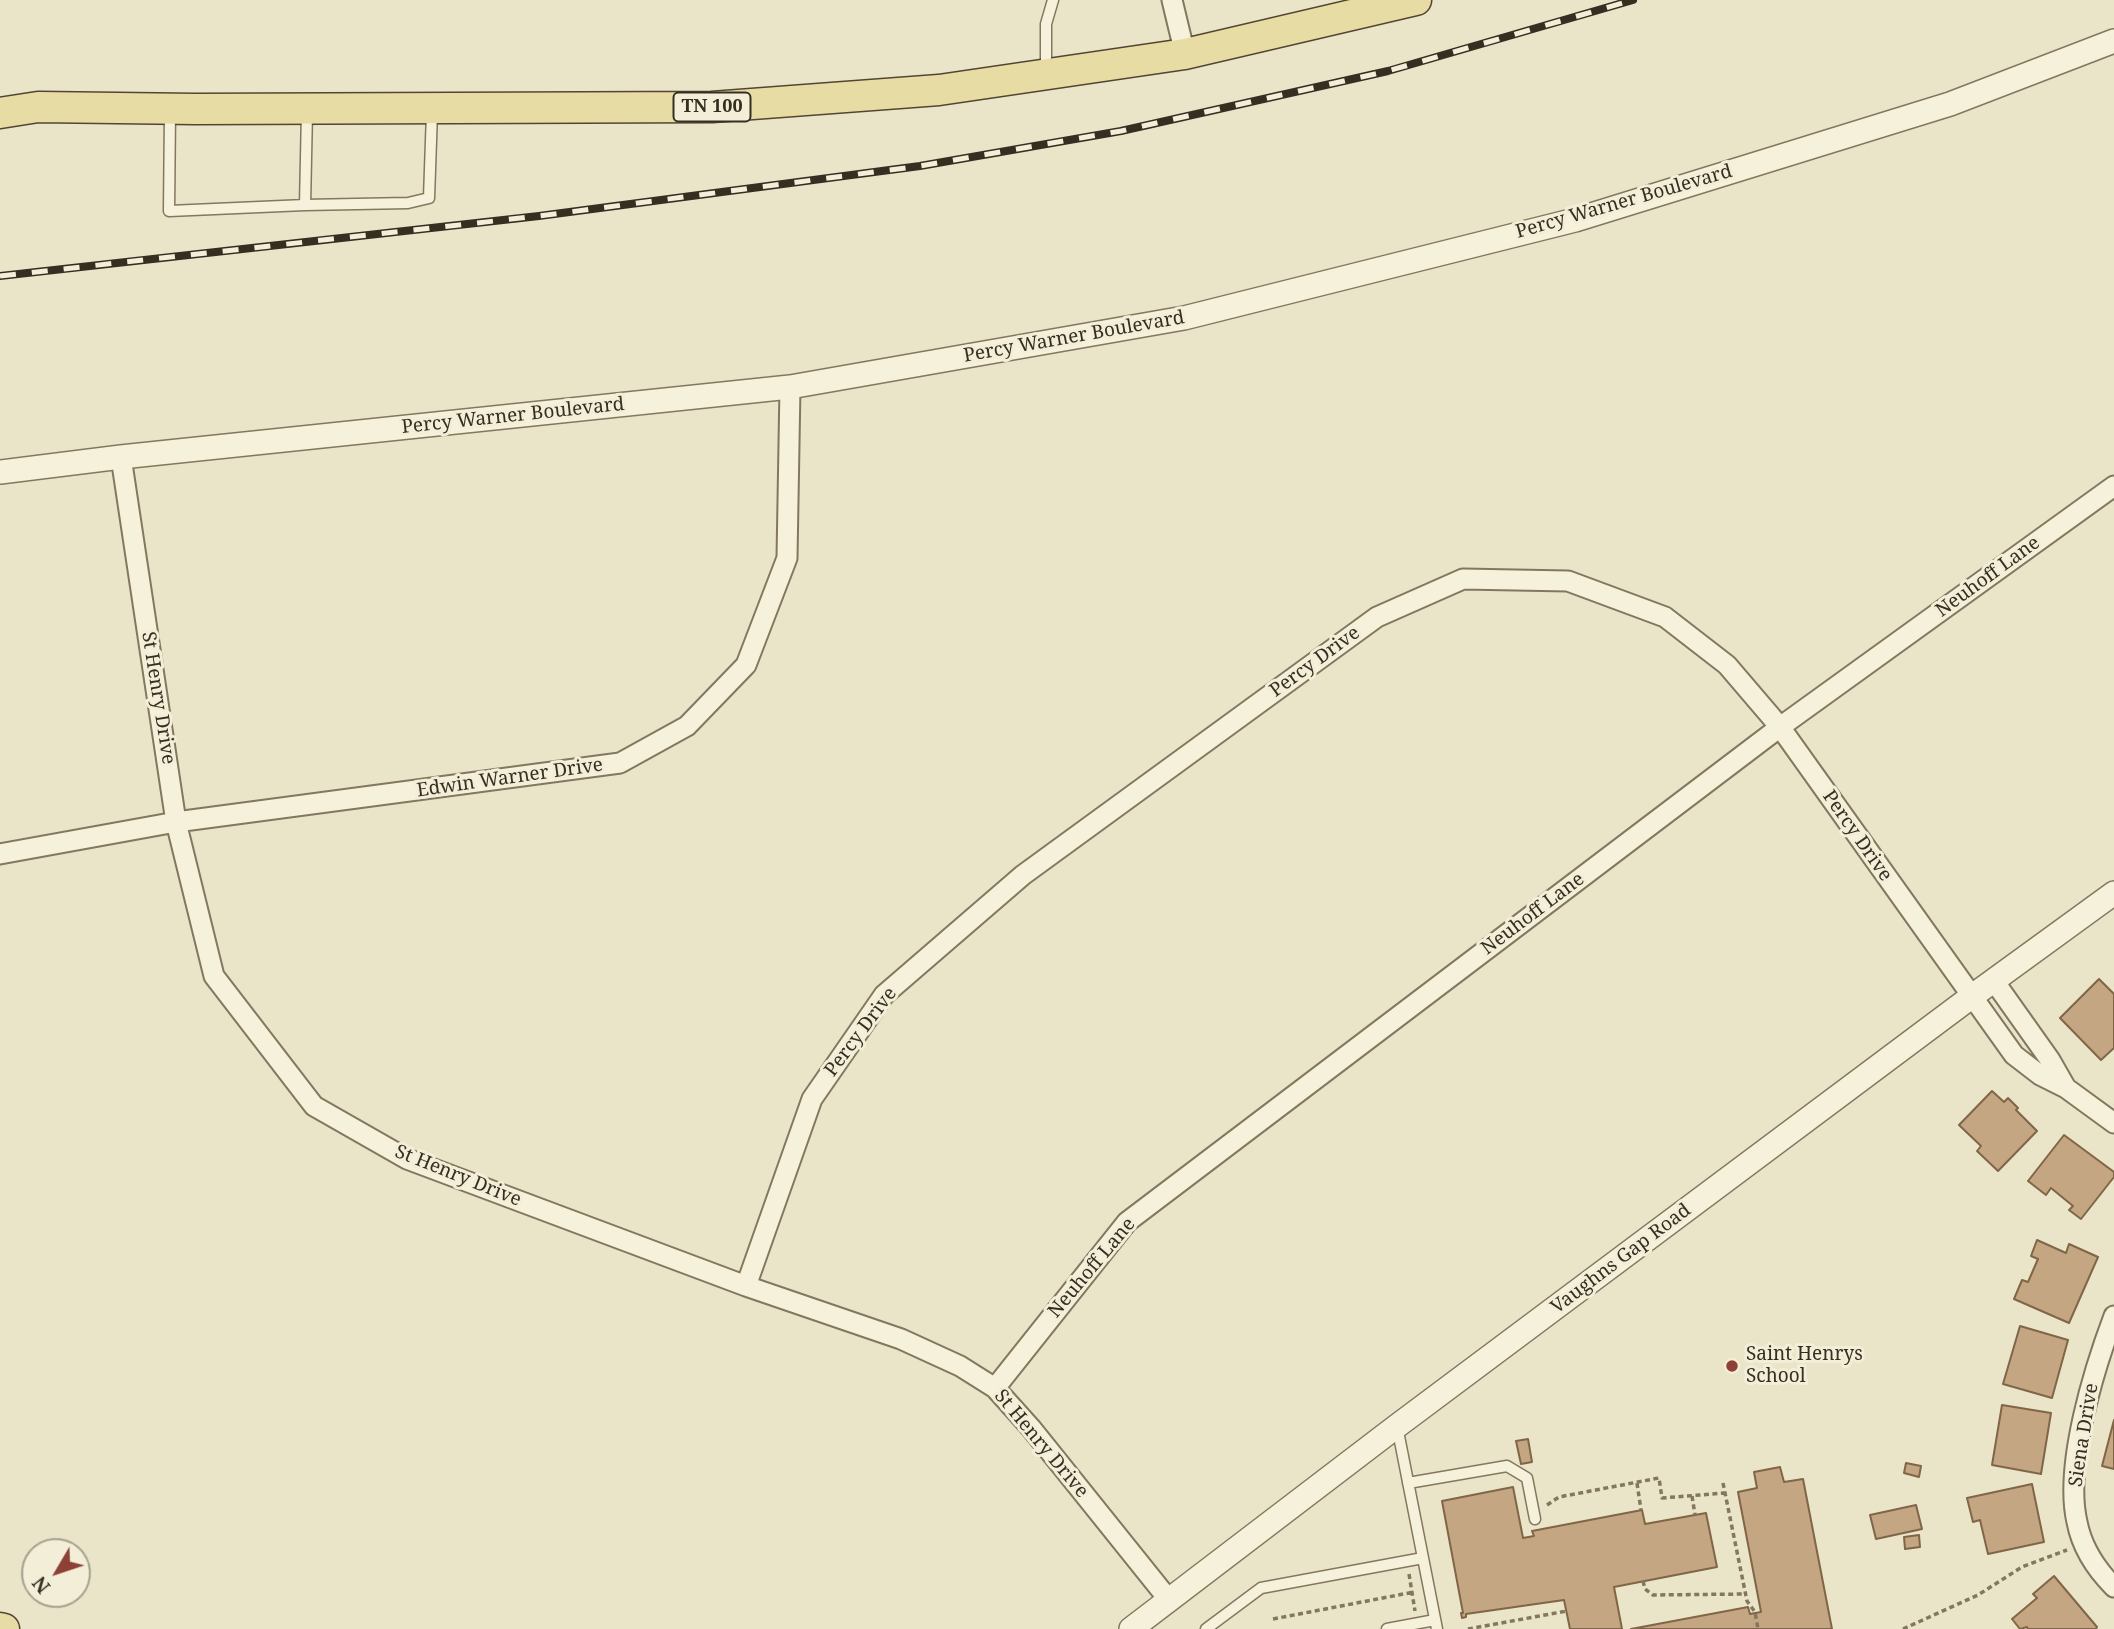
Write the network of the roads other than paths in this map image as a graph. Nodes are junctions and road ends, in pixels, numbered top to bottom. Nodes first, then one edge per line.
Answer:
1 (1053, 0) edge
2 (1172, 0) edge
3 (1416, 0) edge
4 (2114, 41) edge
5 (1185, 54) junction
6 (1046, 74) junction
7 (170, 108) junction
8 (307, 108) junction
9 (432, 108) junction
10 (0, 113) edge
11 (305, 205) junction
12 (790, 387) junction
13 (121, 457) junction
14 (0, 472) edge
15 (2114, 486) edge
16 (1780, 727) junction
17 (176, 822) junction
18 (0, 854) edge
19 (2114, 893) edge
20 (1994, 981) junction
21 (1971, 997) junction
22 (2066, 1088) junction
23 (2114, 1123) edge
24 (746, 1286) junction
25 (2114, 1316) edge
26 (2105, 1367) edge
27 (995, 1388) junction
28 (1397, 1426) junction
29 (1408, 1483) junction
30 (1534, 1516) road end
31 (1423, 1558) junction
32 (2114, 1587) edge
33 (1169, 1600) junction
34 (1436, 1625) edge
35 (1131, 1629) edge
36 (1206, 1629) edge
37 (1387, 1629) edge

1 - 6 lane
2 - 5 street
3 - 5 main road, TN 100
4 - 12 street, Percy Warner Boulevard
5 - 6 main road, TN 100
6 - 9 main road, TN 100
7 - 8 main road, TN 100
7 - 10 main road, TN 100
7 - 11 lane
8 - 9 main road, TN 100
8 - 11 lane
9 - 11 lane
12 - 13 street, Percy Warner Boulevard
12 - 17 street, Edwin Warner Drive
13 - 14 street, Percy Warner Boulevard
13 - 17 street, St Henry Drive
15 - 16 street, Neuhoff Lane
16 - 21 street, Percy Drive
16 - 24 street, Percy Drive
16 - 27 street, Neuhoff Lane
17 - 18 street, Edwin Warner Drive
17 - 24 street, St Henry Drive
19 - 20 street, Vaughns Gap Road
20 - 21 street, Vaughns Gap Road
20 - 22 street
21 - 22 street, Percy Drive
21 - 28 street, Vaughns Gap Road
22 - 23 street, Percy Drive
24 - 27 street, St Henry Drive
25 - 26 street, Siena Drive
26 - 32 street, Siena Drive
27 - 33 street, St Henry Drive
28 - 29 lane
28 - 33 street, Vaughns Gap Road
29 - 30 lane
29 - 31 lane
31 - 34 lane
31 - 36 lane
33 - 35 street, Vaughns Gap Road
34 - 37 lane

